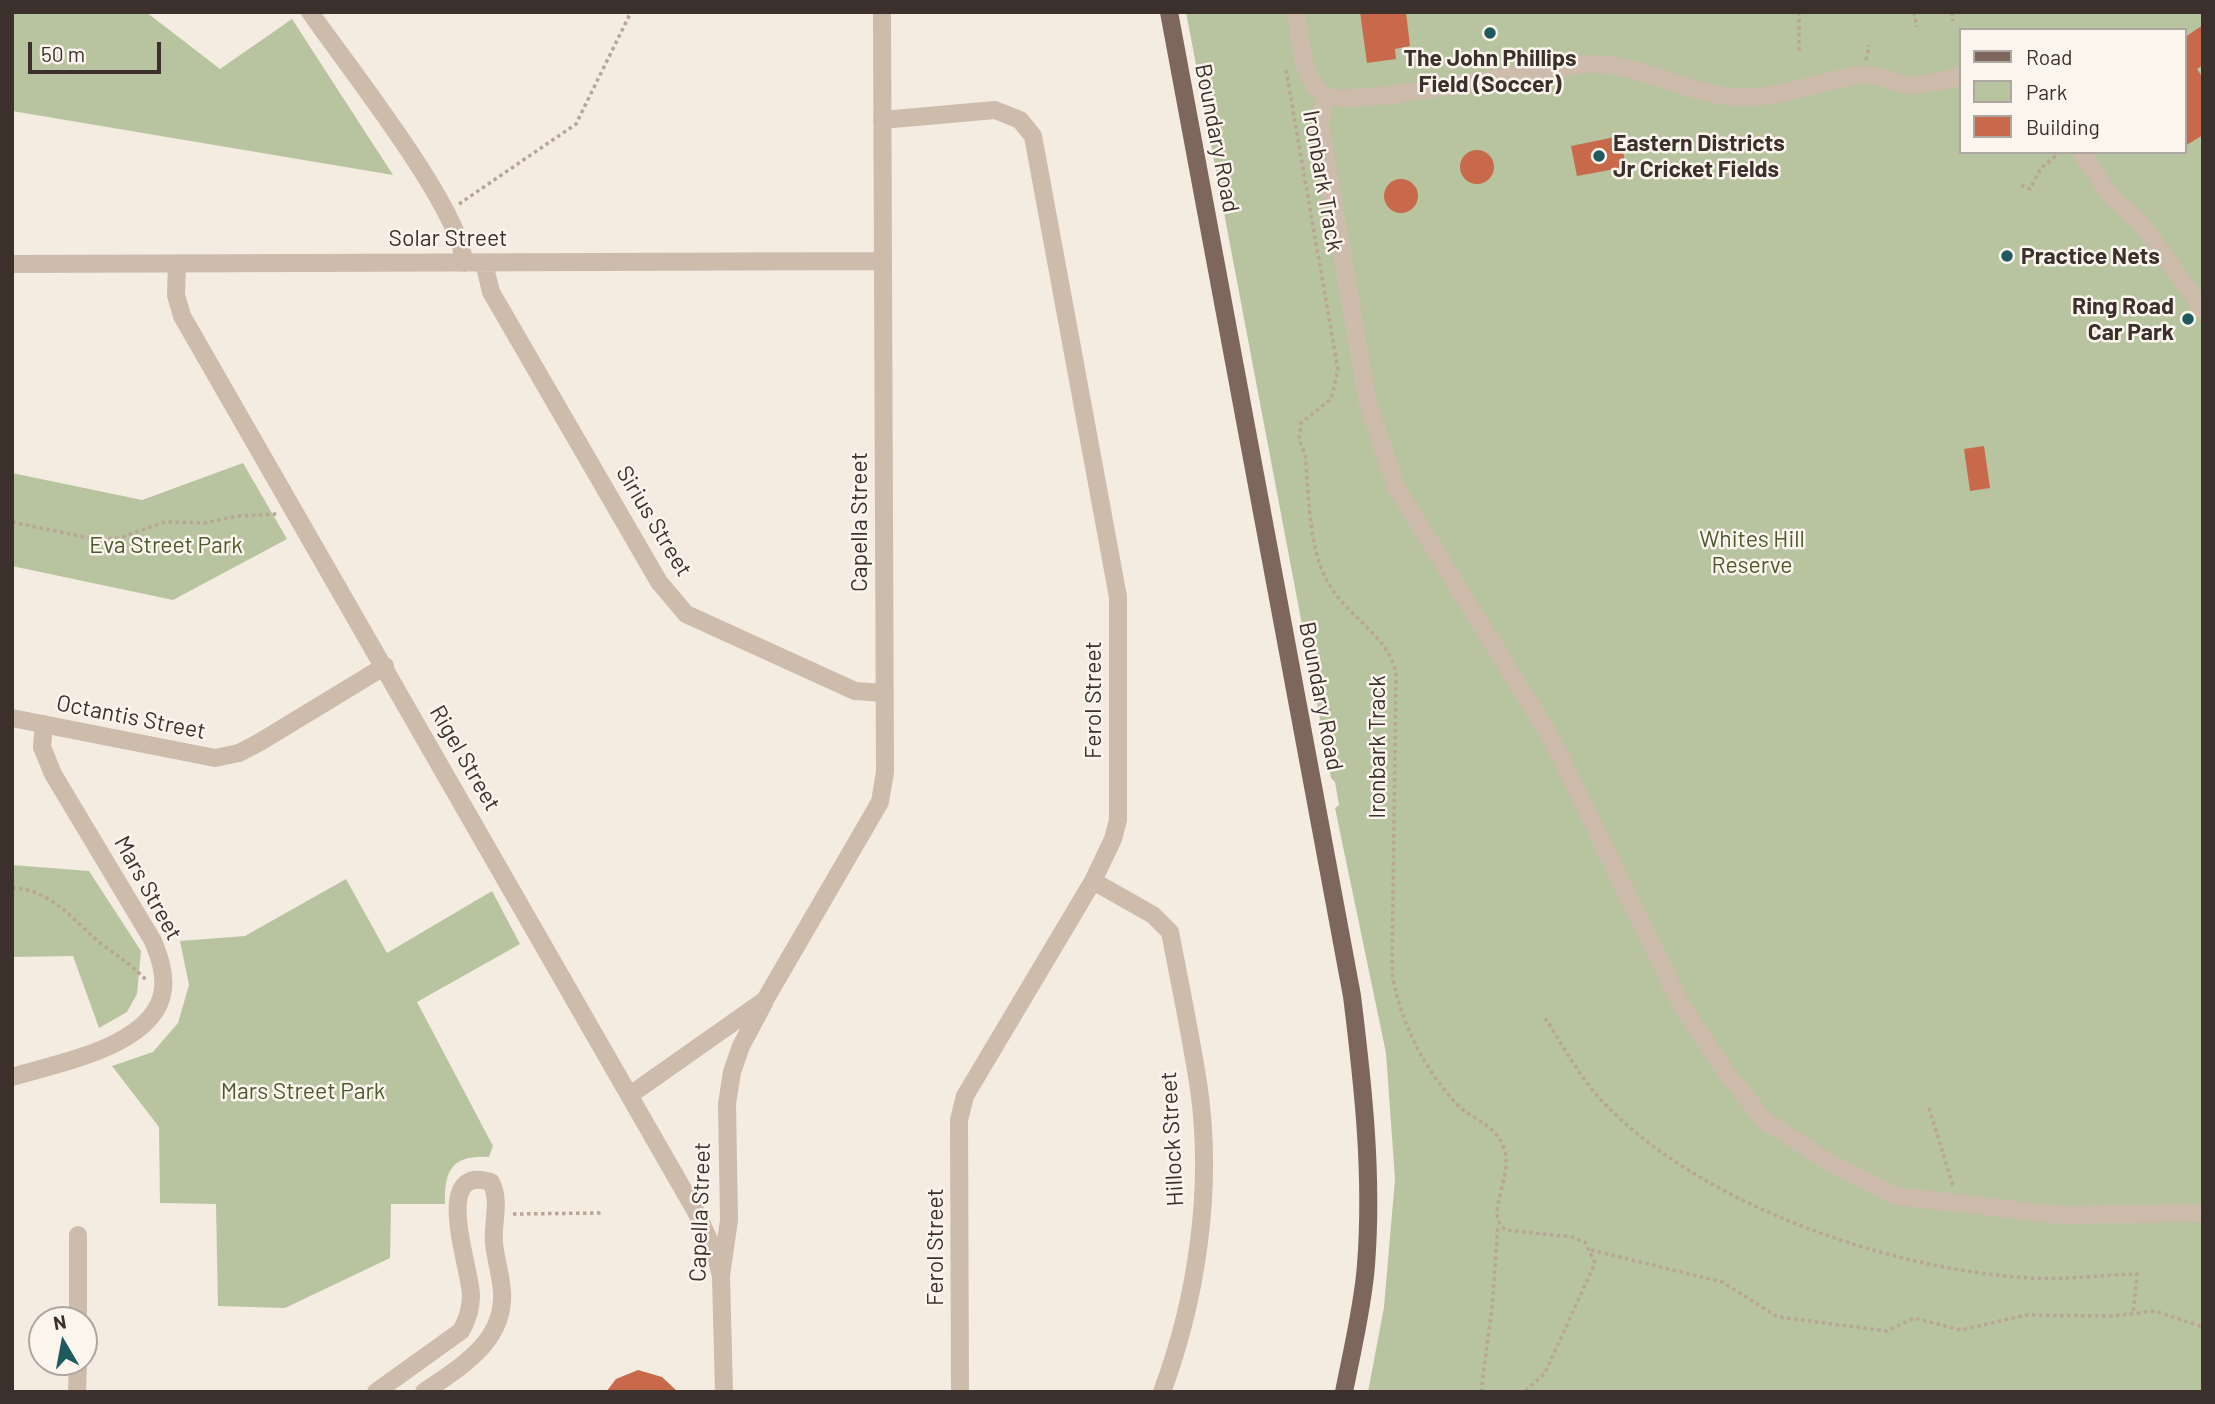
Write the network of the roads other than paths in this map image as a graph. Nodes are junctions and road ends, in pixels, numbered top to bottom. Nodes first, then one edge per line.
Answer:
1 (310, 12) edge
2 (881, 12) edge
3 (1169, 12) edge
4 (1296, 12) edge
5 (1960, 76) edge
6 (1325, 95) junction
7 (882, 120) junction
8 (2082, 154) edge
9 (883, 261) junction
10 (464, 263) junction
11 (484, 263) junction
12 (12, 264) edge
13 (177, 264) junction
14 (2203, 310) edge
15 (385, 666) junction
16 (884, 693) junction
17 (12, 718) edge
18 (44, 724) junction
19 (1093, 881) junction
20 (765, 1000) junction
21 (12, 1077) edge
22 (630, 1095) junction
23 (2203, 1213) edge
24 (78, 1235) dead end
25 (721, 1276) junction
26 (78, 1306) edge
27 (376, 1392) edge
28 (424, 1392) edge
29 (724, 1392) edge
30 (960, 1392) edge
31 (1162, 1392) edge
32 (1344, 1392) edge

1 - 10 street
2 - 7 street, Capella Street
3 - 32 main road, Boundary Road
4 - 6 street
5 - 6 street
6 - 23 street
7 - 9 street, Capella Street
7 - 19 street, Ferol Street
8 - 14 street
9 - 11 street, Solar Street
9 - 16 street, Capella Street
10 - 11 street, Solar Street
10 - 13 street, Solar Street
11 - 16 street, Sirius Street
12 - 13 street, Solar Street
13 - 15 street, Rigel Street
15 - 18 street, Octantis Street
15 - 22 street, Rigel Street
16 - 20 street, Capella Street
17 - 18 street, Octantis Street
18 - 21 street, Mars Street
19 - 30 street, Ferol Street
19 - 31 street, Hillock Street
20 - 22 street, Capella Street
20 - 25 street, Capella Street
22 - 25 street, Rigel Street
24 - 26 street
25 - 29 street, Capella Street
27 - 28 street

